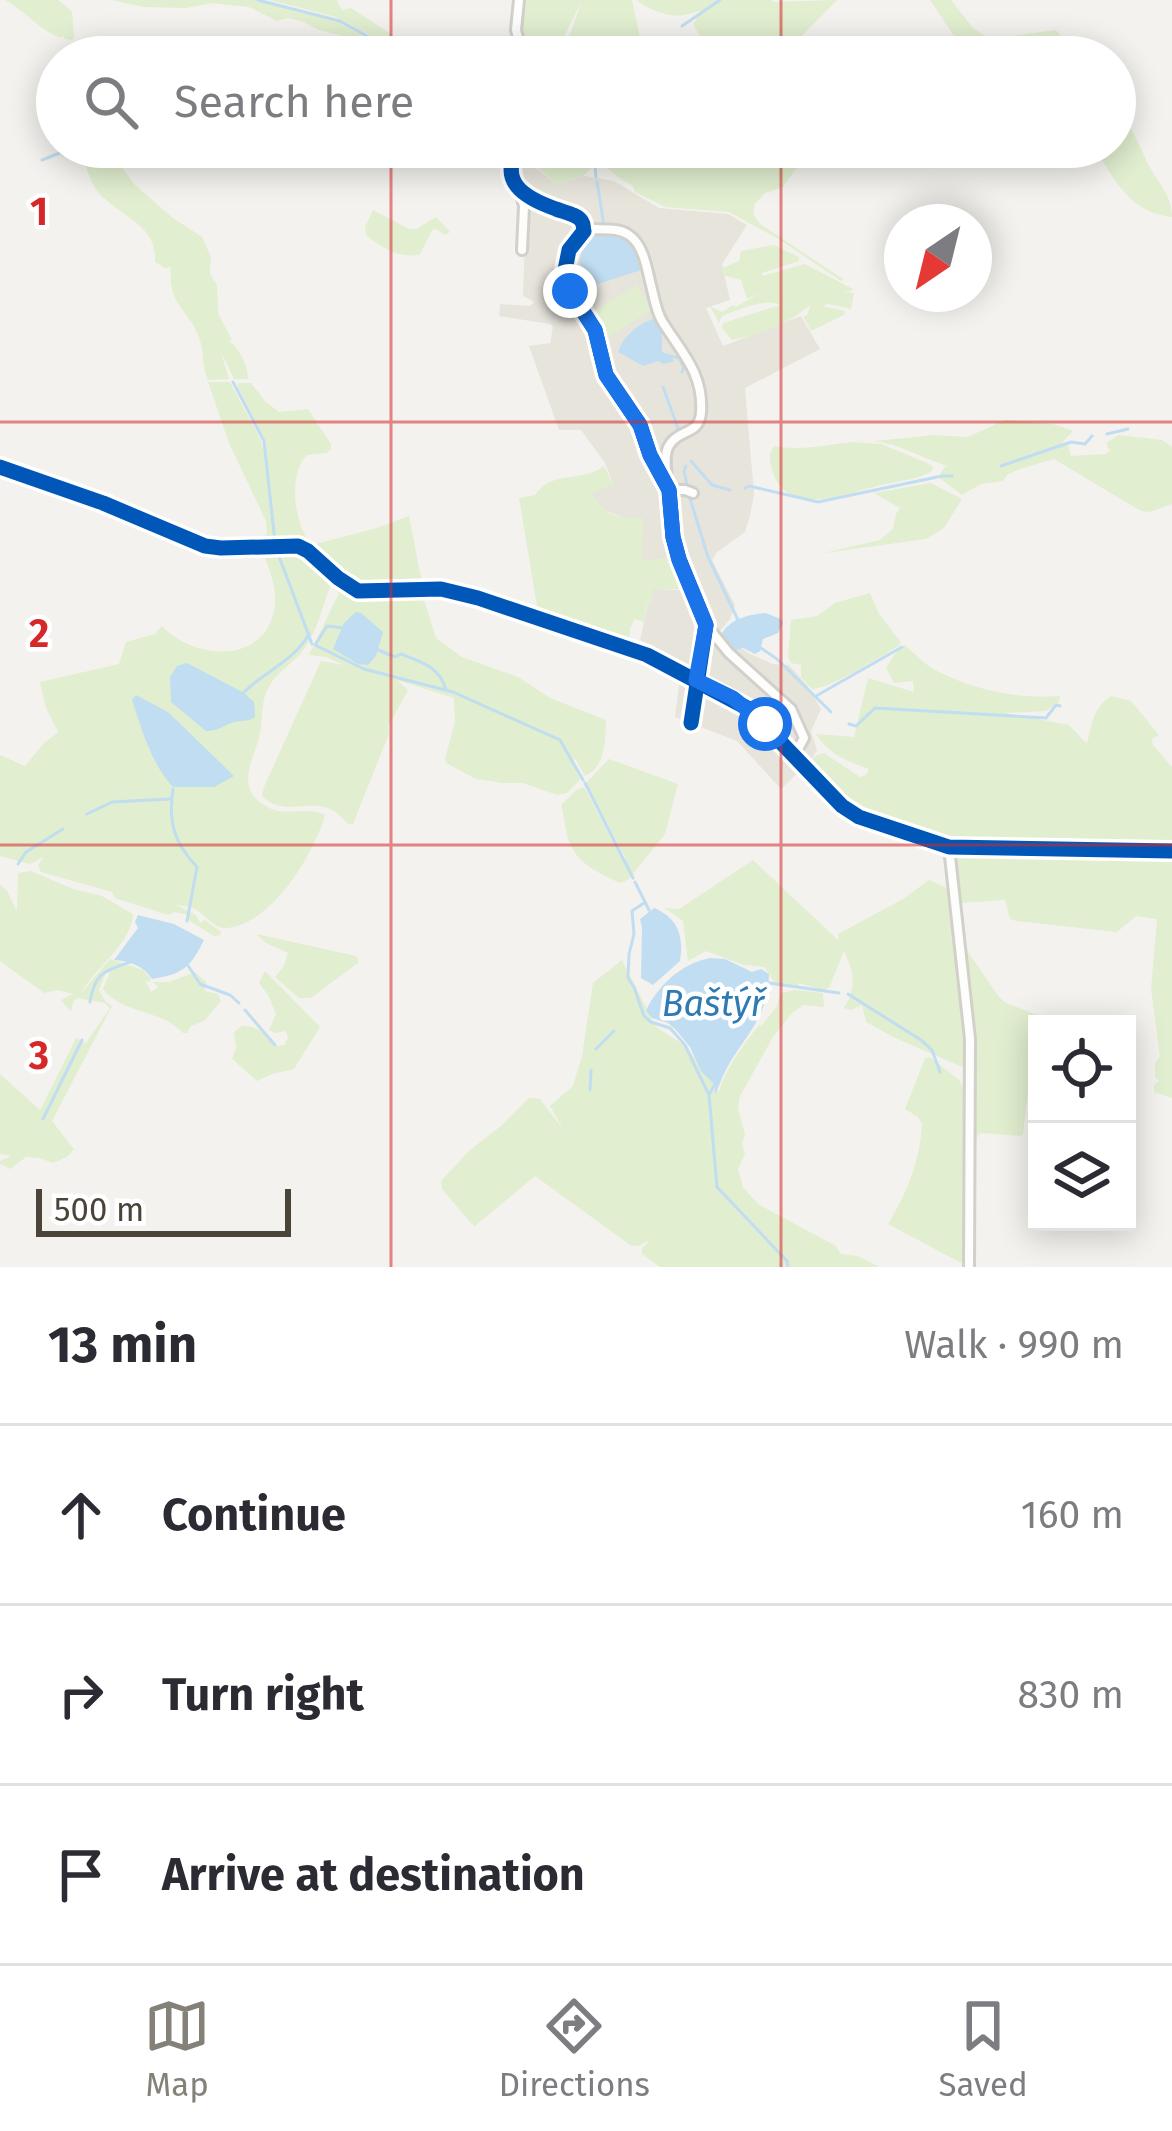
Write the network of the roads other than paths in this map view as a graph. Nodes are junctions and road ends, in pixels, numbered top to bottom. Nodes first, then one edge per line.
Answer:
1 (519, 0) edge
2 (518, 36) edge
3 (510, 168) edge
4 (519, 187) junction
5 (523, 204) junction
6 (544, 205) junction
7 (584, 228) junction
8 (522, 250) dead end
9 (0, 467) edge
10 (669, 490) junction
11 (690, 492) dead end
12 (706, 625) junction
13 (696, 680) junction
14 (691, 723) dead end
15 (794, 756) junction
16 (949, 847) junction
17 (1172, 851) edge
18 (969, 1267) edge

1 - 2 street
3 - 4 street
4 - 5 street
4 - 6 street
5 - 6 street
5 - 8 street
6 - 7 street
7 - 10 street
7 - 10 street
9 - 13 street
10 - 11 street
10 - 12 street
12 - 13 street
12 - 15 street
13 - 14 street
13 - 15 street
15 - 16 street
16 - 17 street
16 - 18 street

